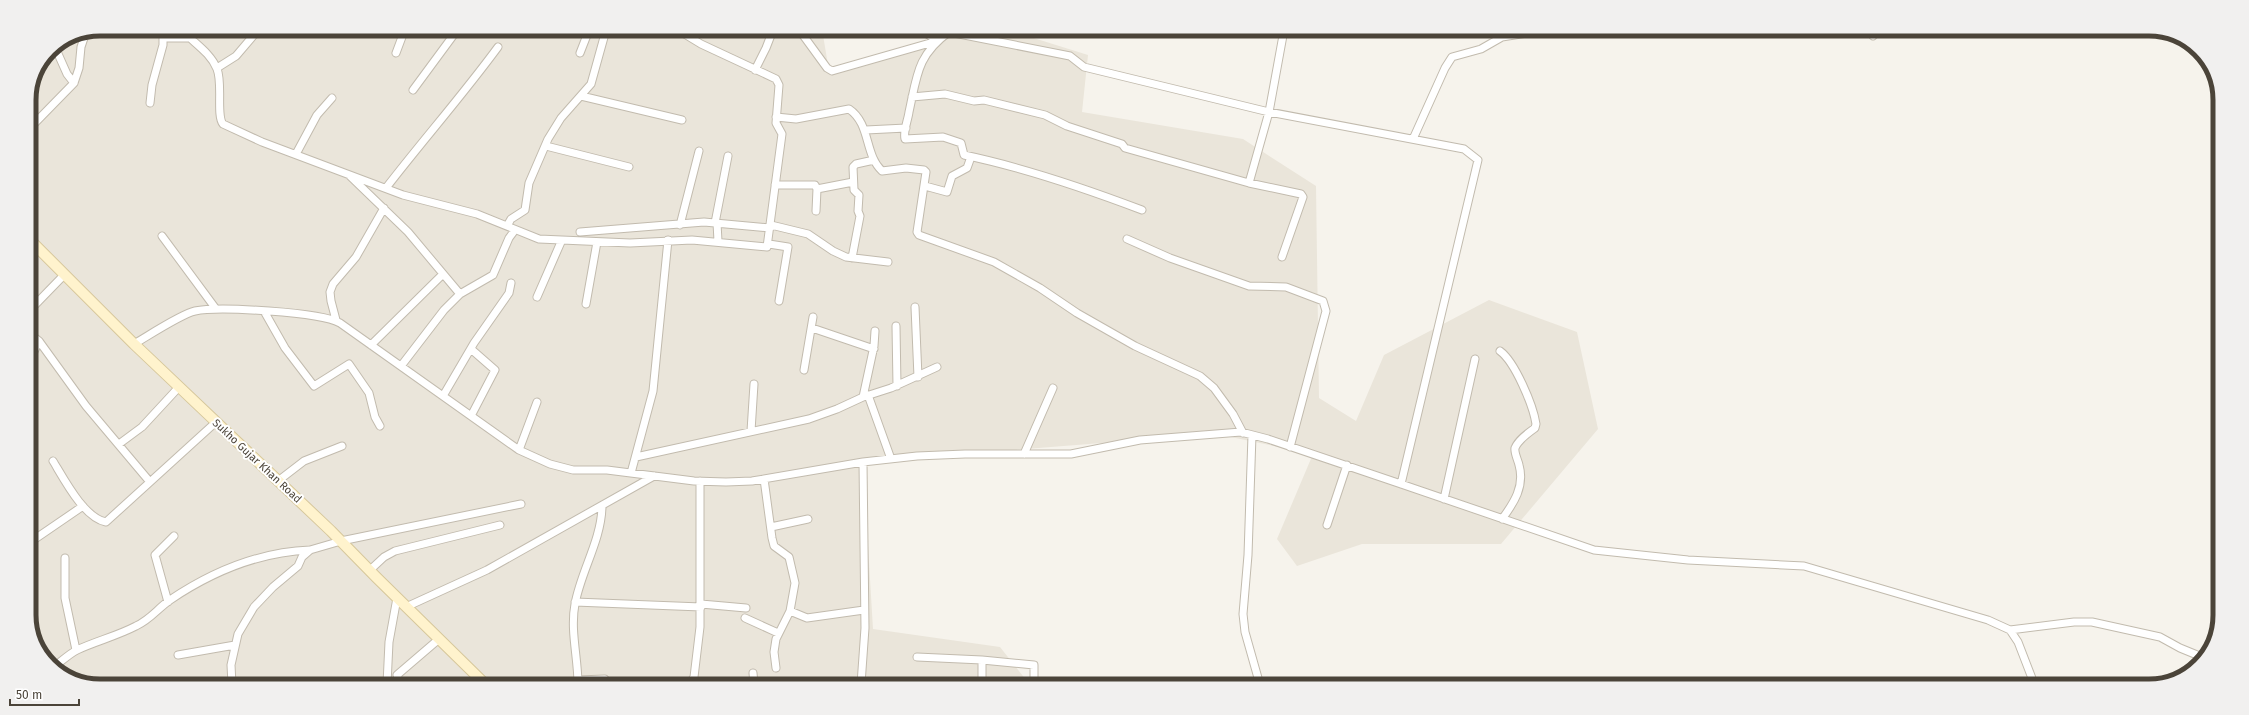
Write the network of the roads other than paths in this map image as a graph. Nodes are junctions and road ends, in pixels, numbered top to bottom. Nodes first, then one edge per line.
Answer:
1 (253, 36) edge
2 (402, 36) edge
3 (453, 36) edge
4 (587, 36) edge
5 (604, 36) edge
6 (688, 36) edge
7 (771, 36) edge
8 (804, 36) edge
9 (930, 36) edge
10 (943, 36) edge
11 (973, 36) edge
12 (1283, 36) edge
13 (1508, 36) edge
14 (164, 38) joint
15 (83, 39) edge
16 (937, 41) junction
17 (498, 47) dead end
18 (58, 53) edge
19 (396, 53) dead end
20 (580, 53) dead end
21 (217, 68) junction
22 (755, 70) junction
23 (74, 83) junction
24 (413, 90) dead end
25 (581, 96) junction
26 (912, 97) junction
27 (332, 98) dead end
28 (150, 103) dead end
29 (1269, 112) junction
30 (776, 117) junction
31 (682, 120) dead end
32 (36, 122) edge
33 (906, 128) junction
34 (866, 130) junction
35 (1413, 139) junction
36 (546, 146) junction
37 (699, 151) dead end
38 (296, 154) junction
39 (728, 156) dead end
40 (971, 156) junction
41 (874, 160) junction
42 (629, 167) dead end
43 (348, 174) junction
44 (853, 182) junction
45 (1249, 183) junction
46 (775, 185) junction
47 (925, 186) junction
48 (386, 188) junction
49 (817, 189) junction
50 (384, 208) junction
51 (1142, 210) dead end
52 (816, 211) dead end
53 (509, 222) junction
54 (716, 223) junction
55 (680, 225) junction
56 (770, 228) junction
57 (515, 230) junction
58 (608, 231) junction
59 (580, 232) dead end
60 (162, 236) dead end
61 (718, 239) junction
62 (1127, 239) dead end
63 (668, 240) junction
64 (561, 242) junction
65 (597, 242) junction
66 (607, 242) junction
67 (769, 243) junction
68 (36, 246) edge
69 (1282, 257) dead end
70 (852, 258) junction
71 (888, 262) dead end
72 (65, 274) junction
73 (443, 274) junction
74 (511, 283) dead end
75 (460, 294) junction
76 (537, 297) dead end
77 (779, 301) dead end
78 (38, 302) edge
79 (586, 304) dead end
80 (915, 306) dead end
81 (216, 309) junction
82 (264, 311) junction
83 (813, 317) dead end
84 (336, 320) junction
85 (896, 326) dead end
86 (812, 328) junction
87 (875, 331) dead end
88 (36, 339) edge
89 (39, 341) junction
90 (134, 344) junction
91 (371, 345) junction
92 (36, 347) edge
93 (471, 349) junction
94 (874, 349) junction
95 (1500, 350) dead end
96 (1475, 359) dead end
97 (401, 366) junction
98 (937, 367) dead end
99 (804, 370) dead end
100 (918, 377) junction
101 (754, 384) dead end
102 (897, 386) junction
103 (179, 387) junction
104 (1053, 388) dead end
105 (443, 396) junction
106 (866, 396) junction
107 (537, 402) dead end
108 (471, 416) junction
109 (216, 422) junction
110 (380, 426) dead end
111 (751, 431) junction
112 (1243, 433) junction
113 (1252, 435) junction
114 (119, 444) junction
115 (342, 446) dead end
116 (1290, 447) junction
117 (519, 450) junction
118 (1024, 454) junction
119 (636, 457) junction
120 (890, 459) junction
121 (53, 461) dead end
122 (863, 462) junction
123 (1347, 466) junction
124 (631, 473) junction
125 (654, 476) junction
126 (764, 479) junction
127 (278, 481) junction
128 (700, 481) junction
129 (150, 482) junction
130 (1401, 484) junction
131 (1444, 499) junction
132 (521, 504) dead end
133 (83, 506) junction
134 (602, 507) junction
135 (808, 519) dead end
136 (1502, 519) junction
137 (500, 524) dead end
138 (1327, 525) dead end
139 (771, 527) junction
140 (174, 536) dead end
141 (36, 538) edge
142 (341, 541) junction
143 (310, 550) junction
144 (65, 558) dead end
145 (370, 571) junction
146 (397, 598) junction
147 (168, 602) junction
148 (575, 602) junction
149 (701, 605) junction
150 (406, 607) junction
151 (746, 608) dead end
152 (864, 610) junction
153 (790, 611) junction
154 (745, 618) dead end
155 (2010, 630) junction
156 (778, 633) junction
157 (439, 639) junction
158 (235, 645) junction
159 (76, 650) junction
160 (178, 655) dead end
161 (2198, 655) edge
162 (917, 657) dead end
163 (982, 660) junction
164 (58, 663) edge
165 (776, 668) dead end
166 (752, 673) dead end
167 (232, 679) edge
168 (387, 679) edge
169 (399, 679) edge
170 (480, 679) edge
171 (578, 679) edge
172 (692, 679) edge
173 (753, 679) edge
174 (861, 679) edge
175 (982, 679) edge
176 (1034, 679) edge
177 (1258, 679) edge
178 (2033, 679) edge

1 - 21 street
2 - 19 street
3 - 24 street
4 - 20 street
5 - 25 street
6 - 22 street
7 - 22 street
8 - 16 street
9 - 16 street
10 - 16 street
11 - 29 street
12 - 29 street
13 - 35 street
14 - 21 street
14 - 28 street
15 - 23 street
16 - 26 street
17 - 48 street
18 - 23 street
21 - 38 street
22 - 30 street
23 - 32 street
25 - 31 street
25 - 36 street
26 - 33 street
26 - 45 street
27 - 38 street
29 - 35 street
29 - 45 street
30 - 34 street
30 - 46 street
33 - 34 street
33 - 40 street
34 - 41 street
35 - 130 street
36 - 42 street
36 - 53 street
37 - 55 street
38 - 43 street
39 - 54 street
40 - 47 street
40 - 51 street
41 - 44 street
41 - 47 street
43 - 48 street
43 - 50 street
44 - 49 street
44 - 70 street
45 - 69 street
46 - 49 street
46 - 56 street
47 - 112 street
48 - 53 street
49 - 52 street
50 - 73 street
50 - 84 street
53 - 57 street
54 - 55 street
54 - 56 street
54 - 61 street
55 - 58 street
56 - 67 street
56 - 70 street
57 - 64 street
57 - 75 street
58 - 59 street
58 - 66 street
60 - 81 street
61 - 63 street
61 - 67 street
62 - 116 street
63 - 66 street
63 - 119 street
64 - 65 street
64 - 76 street
65 - 66 street
65 - 79 street
67 - 77 street
68 - 72 main road, Sukho Gujar Khan Road
70 - 71 street
72 - 78 street
72 - 90 main road, Sukho Gujar Khan Road
73 - 75 street
73 - 91 street
74 - 93 street
75 - 97 street
80 - 100 street
81 - 82 street
81 - 90 street
82 - 84 street
82 - 110 street
83 - 86 street
84 - 91 street
85 - 102 street
86 - 94 street
86 - 99 street
87 - 94 street
88 - 89 street
89 - 92 street
89 - 114 street
90 - 103 main road, Sukho Gujar Khan Road
91 - 97 street
93 - 105 street
93 - 108 street
94 - 106 street
95 - 136 street
96 - 131 street
97 - 105 street
98 - 100 street
100 - 102 street
101 - 111 street
102 - 106 street
103 - 109 main road, Sukho Gujar Khan Road
103 - 114 street
104 - 118 street
105 - 108 street
106 - 111 street
106 - 120 street
107 - 117 street
108 - 117 street
109 - 127 main road, Sukho Gujar Khan Road
109 - 129 street
111 - 119 street
112 - 113 street
112 - 118 street
113 - 116 street
113 - 177 street
114 - 129 street
115 - 127 street
116 - 123 street
117 - 124 street
118 - 120 street
119 - 124 street
120 - 122 street
121 - 133 street
122 - 126 street
122 - 152 street
123 - 130 street
123 - 138 street
124 - 125 street
125 - 128 street
125 - 134 street
126 - 128 street
126 - 139 street
127 - 142 main road, Sukho Gujar Khan Road
128 - 149 street
129 - 133 street
130 - 131 street
131 - 136 street
132 - 142 street
133 - 141 street
134 - 148 street
134 - 150 street
135 - 139 street
136 - 155 street
137 - 145 street
139 - 153 street
140 - 147 street
142 - 143 street
142 - 145 main road, Sukho Gujar Khan Road
143 - 147 street
143 - 158 street
144 - 159 street
145 - 146 main road, Sukho Gujar Khan Road
146 - 150 main road, Sukho Gujar Khan Road
146 - 168 street
147 - 159 street
148 - 149 street
148 - 171 street
149 - 151 street
149 - 172 street
150 - 157 main road, Sukho Gujar Khan Road
152 - 153 street
152 - 174 street
153 - 156 street
154 - 156 street
155 - 161 street
155 - 178 street
156 - 165 street
157 - 169 street
157 - 170 main road, Sukho Gujar Khan Road
158 - 160 street
158 - 167 street
159 - 164 street
162 - 163 street
163 - 175 street
163 - 176 street
166 - 173 street

